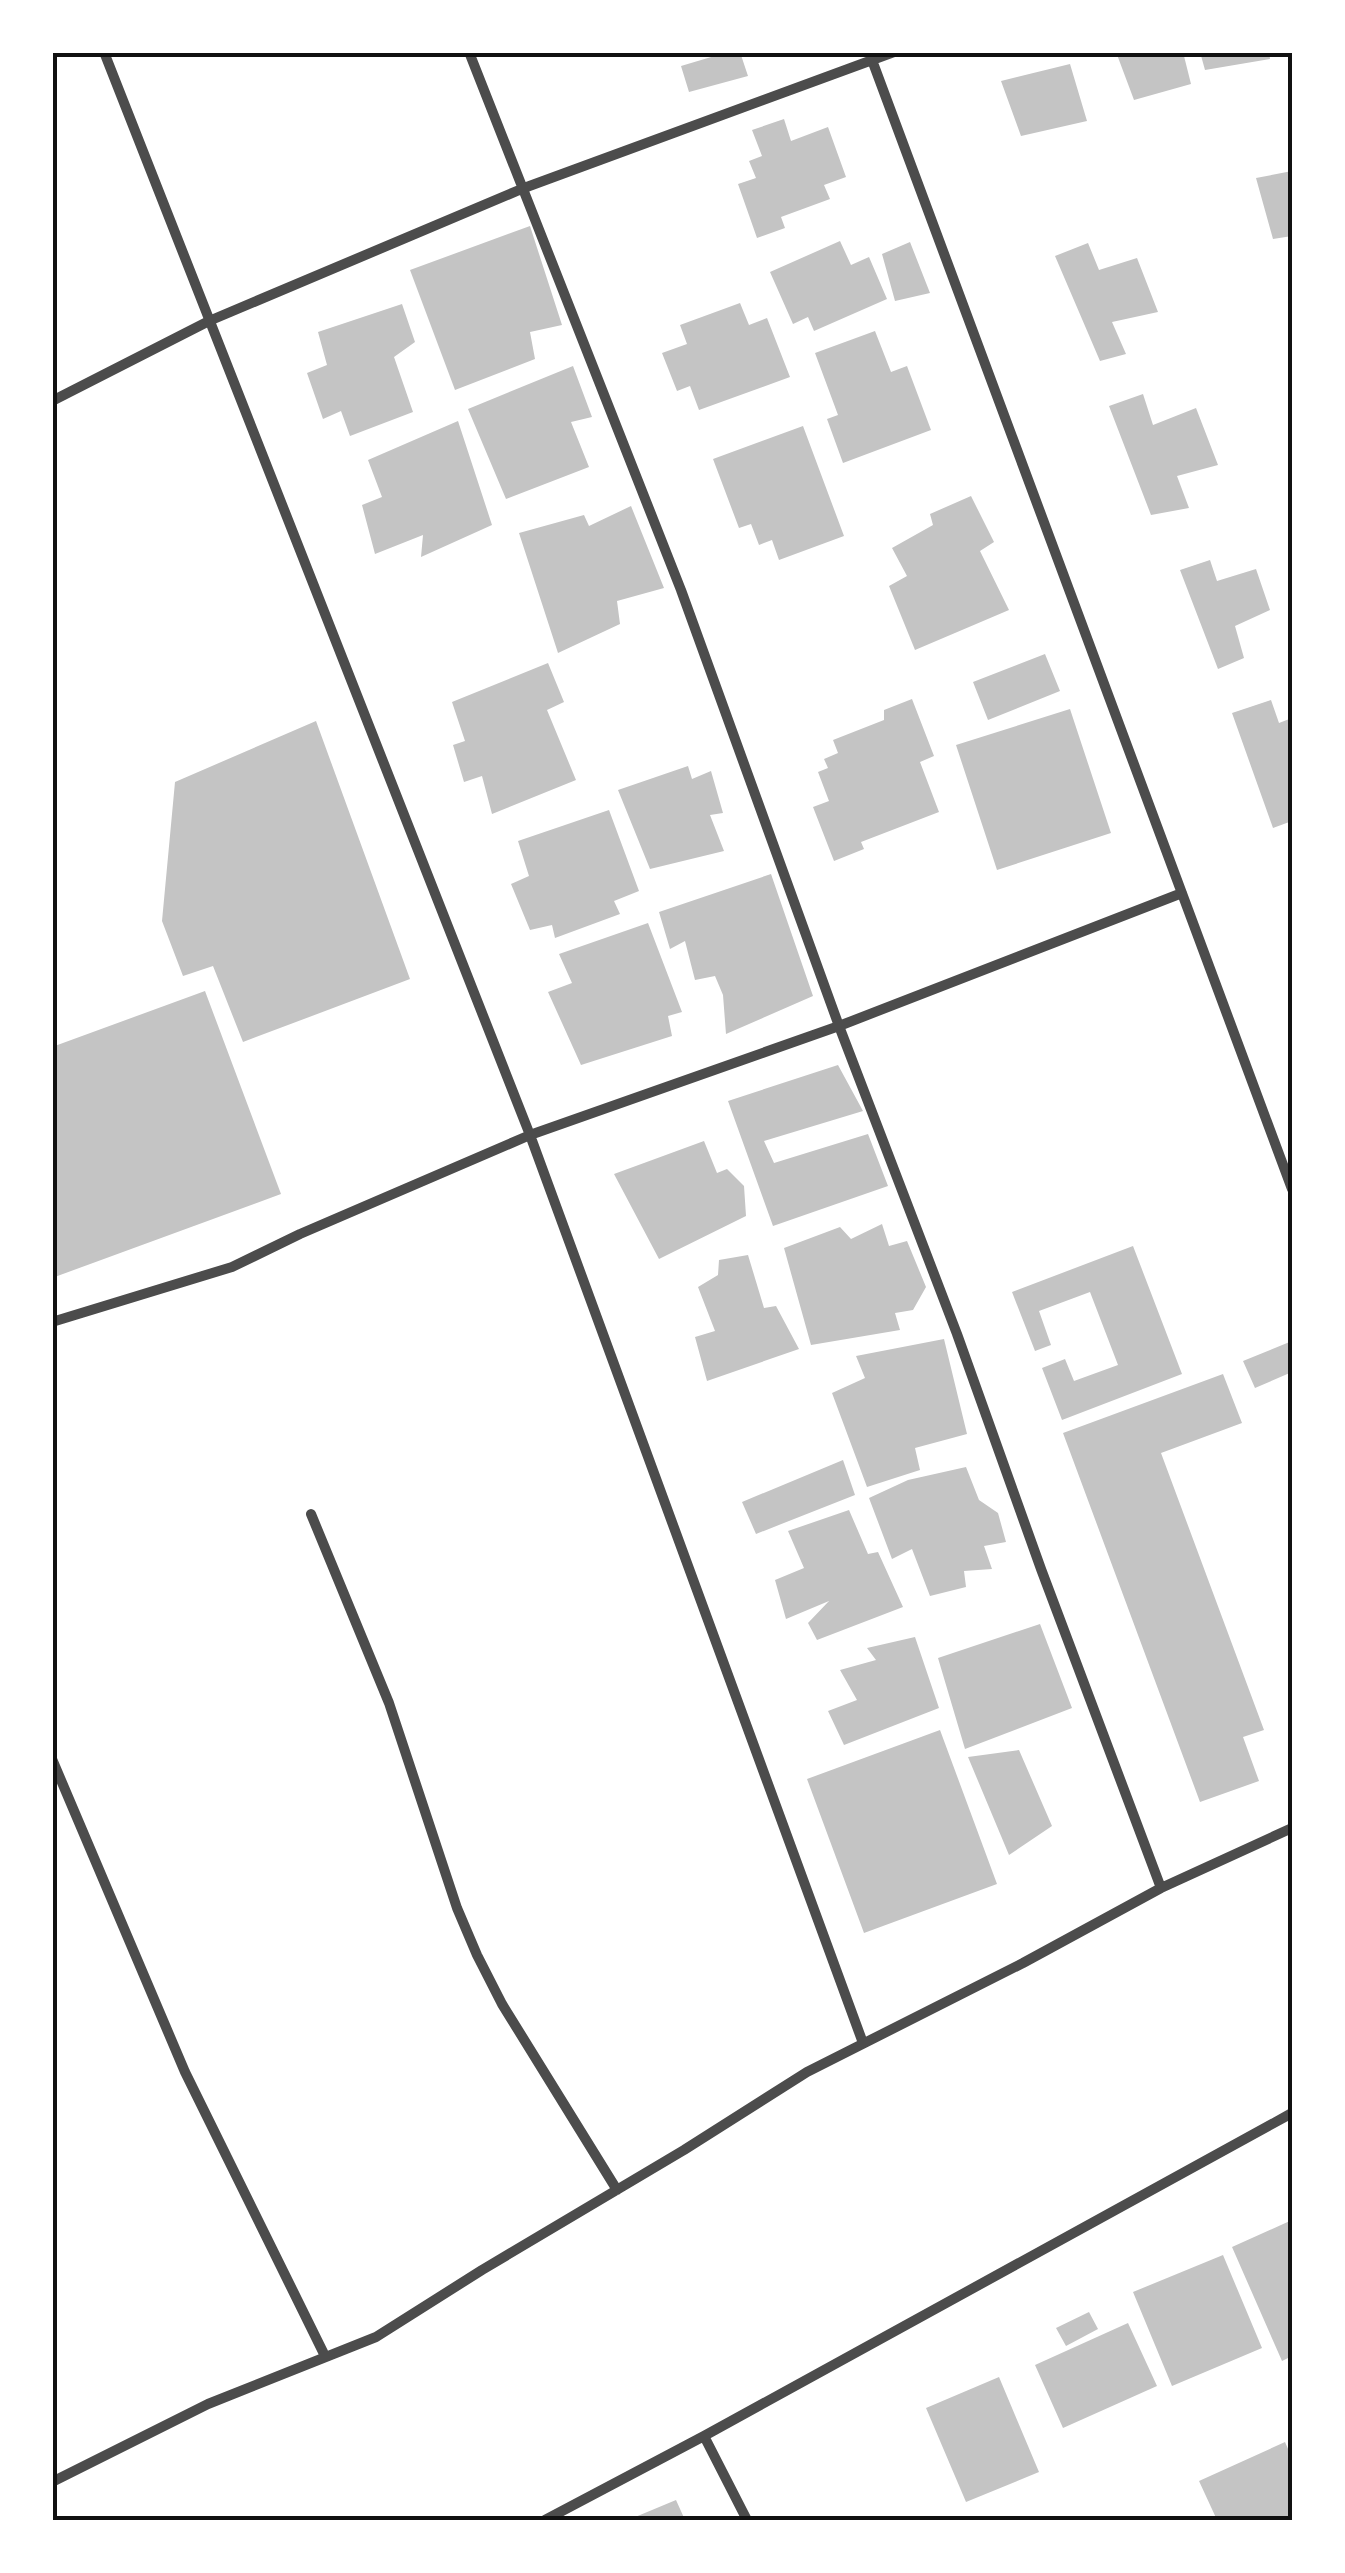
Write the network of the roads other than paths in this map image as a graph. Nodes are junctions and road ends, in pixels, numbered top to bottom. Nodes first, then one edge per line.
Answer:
1 (104, 52) edge
2 (469, 52) edge
3 (894, 52) edge
4 (870, 56) edge
5 (524, 188) junction
6 (209, 321) junction
7 (52, 401) edge
8 (1182, 893) junction
9 (838, 1026) junction
10 (530, 1135) junction
11 (1292, 1189) edge
12 (52, 1322) edge
13 (310, 1514) dead end
14 (52, 1759) edge
15 (1292, 1828) edge
16 (1160, 1888) junction
17 (863, 2043) junction
18 (1292, 2113) edge
19 (617, 2190) junction
20 (325, 2356) junction
21 (704, 2436) junction
22 (52, 2482) edge
23 (545, 2520) edge
24 (747, 2520) edge

1 - 6 street
2 - 5 street
3 - 4 street
4 - 5 street
4 - 8 street
5 - 6 street
5 - 9 street
6 - 7 street
6 - 10 street
8 - 9 street
8 - 11 street
9 - 10 street
9 - 16 street
10 - 12 street
10 - 17 street
13 - 19 street
14 - 20 street
15 - 16 street
16 - 17 street
17 - 19 street
18 - 21 street
19 - 20 street
20 - 22 street
21 - 23 street
21 - 24 street

